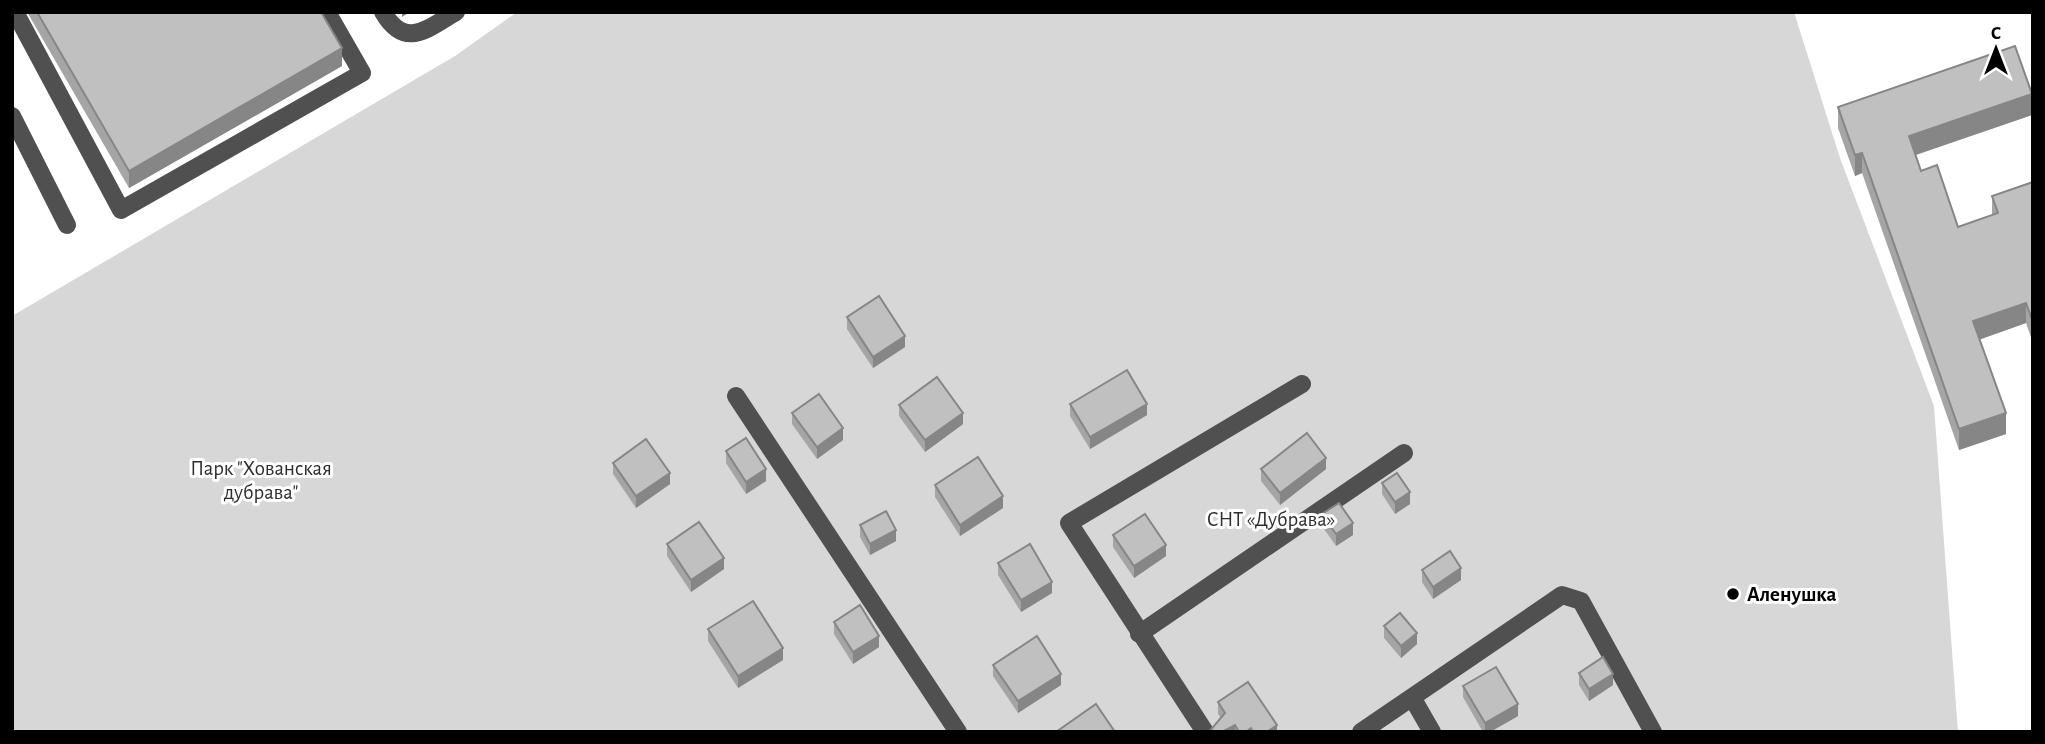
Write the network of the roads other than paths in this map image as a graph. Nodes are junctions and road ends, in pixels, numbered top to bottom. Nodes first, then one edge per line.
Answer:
1 (15, 12) edge
2 (327, 12) edge
3 (383, 12) edge
4 (456, 12) edge
5 (12, 116) edge
6 (67, 225) dead end
7 (1302, 384) dead end
8 (736, 396) dead end
9 (1404, 453) dead end
10 (1139, 634) junction
11 (1413, 699) junction
12 (958, 732) edge
13 (1205, 732) edge
14 (1361, 732) edge
15 (1432, 732) edge
16 (1653, 732) edge

1 - 2 lane
3 - 4 lane
5 - 6 lane
7 - 10 lane
8 - 12 lane
9 - 10 lane
10 - 13 lane
11 - 14 lane
11 - 15 lane
11 - 16 lane

